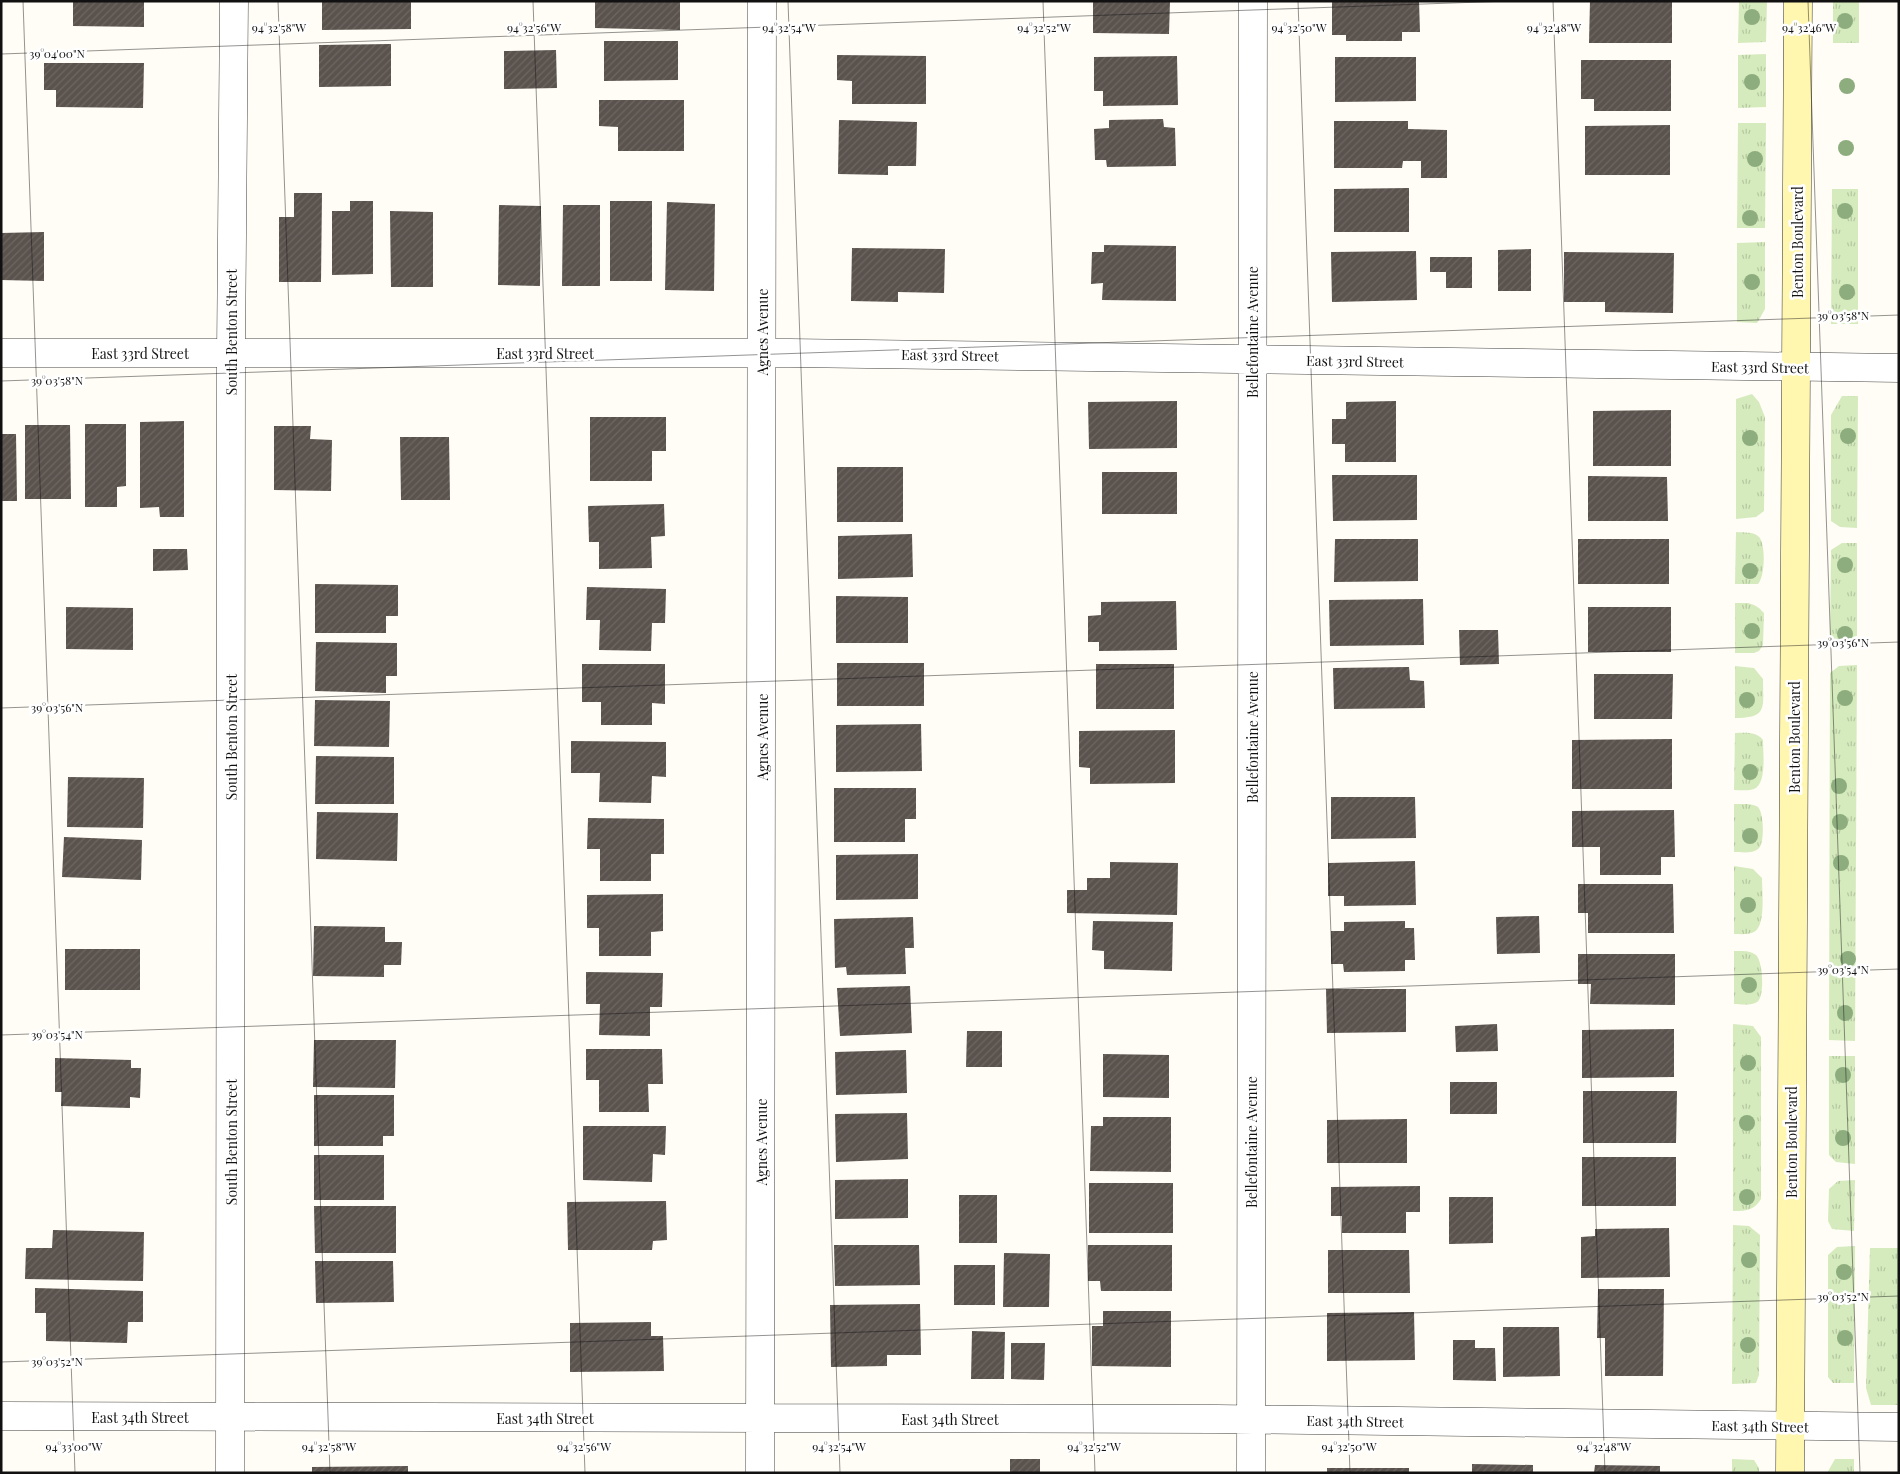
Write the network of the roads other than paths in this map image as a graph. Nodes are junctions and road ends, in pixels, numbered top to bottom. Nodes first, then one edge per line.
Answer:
1 (234, 1) edge
2 (762, 1) edge
3 (1253, 1) edge
4 (1798, 1) edge
5 (1, 353) edge
6 (762, 353) junction
7 (230, 354) junction
8 (1252, 360) junction
9 (1797, 367) junction
10 (1899, 368) edge
11 (1, 1416) edge
12 (230, 1417) junction
13 (761, 1418) junction
14 (1252, 1420) junction
15 (1790, 1426) junction
16 (1899, 1427) edge
17 (230, 1473) edge
18 (760, 1473) edge
19 (1251, 1473) edge
20 (1790, 1473) edge

1 - 7 street, South Benton Street
2 - 6 street, Agnes Avenue
3 - 8 street, Bellefontaine Avenue
4 - 9 main road, Benton Boulevard
5 - 7 street, East 33rd Street
6 - 7 street, East 33rd Street
6 - 8 street, East 33rd Street
6 - 13 street, Agnes Avenue
7 - 12 street, South Benton Street
8 - 9 street, East 33rd Street
8 - 14 street, Bellefontaine Avenue
9 - 10 street, East 33rd Street
9 - 15 main road, Benton Boulevard
11 - 12 street, East 34th Street
12 - 13 street, East 34th Street
12 - 17 street, South Benton Street
13 - 14 street, East 34th Street
13 - 18 street, Agnes Avenue
14 - 15 street, East 34th Street
14 - 19 street, Bellefontaine Avenue
15 - 16 street, East 34th Street
15 - 20 main road, Benton Boulevard

